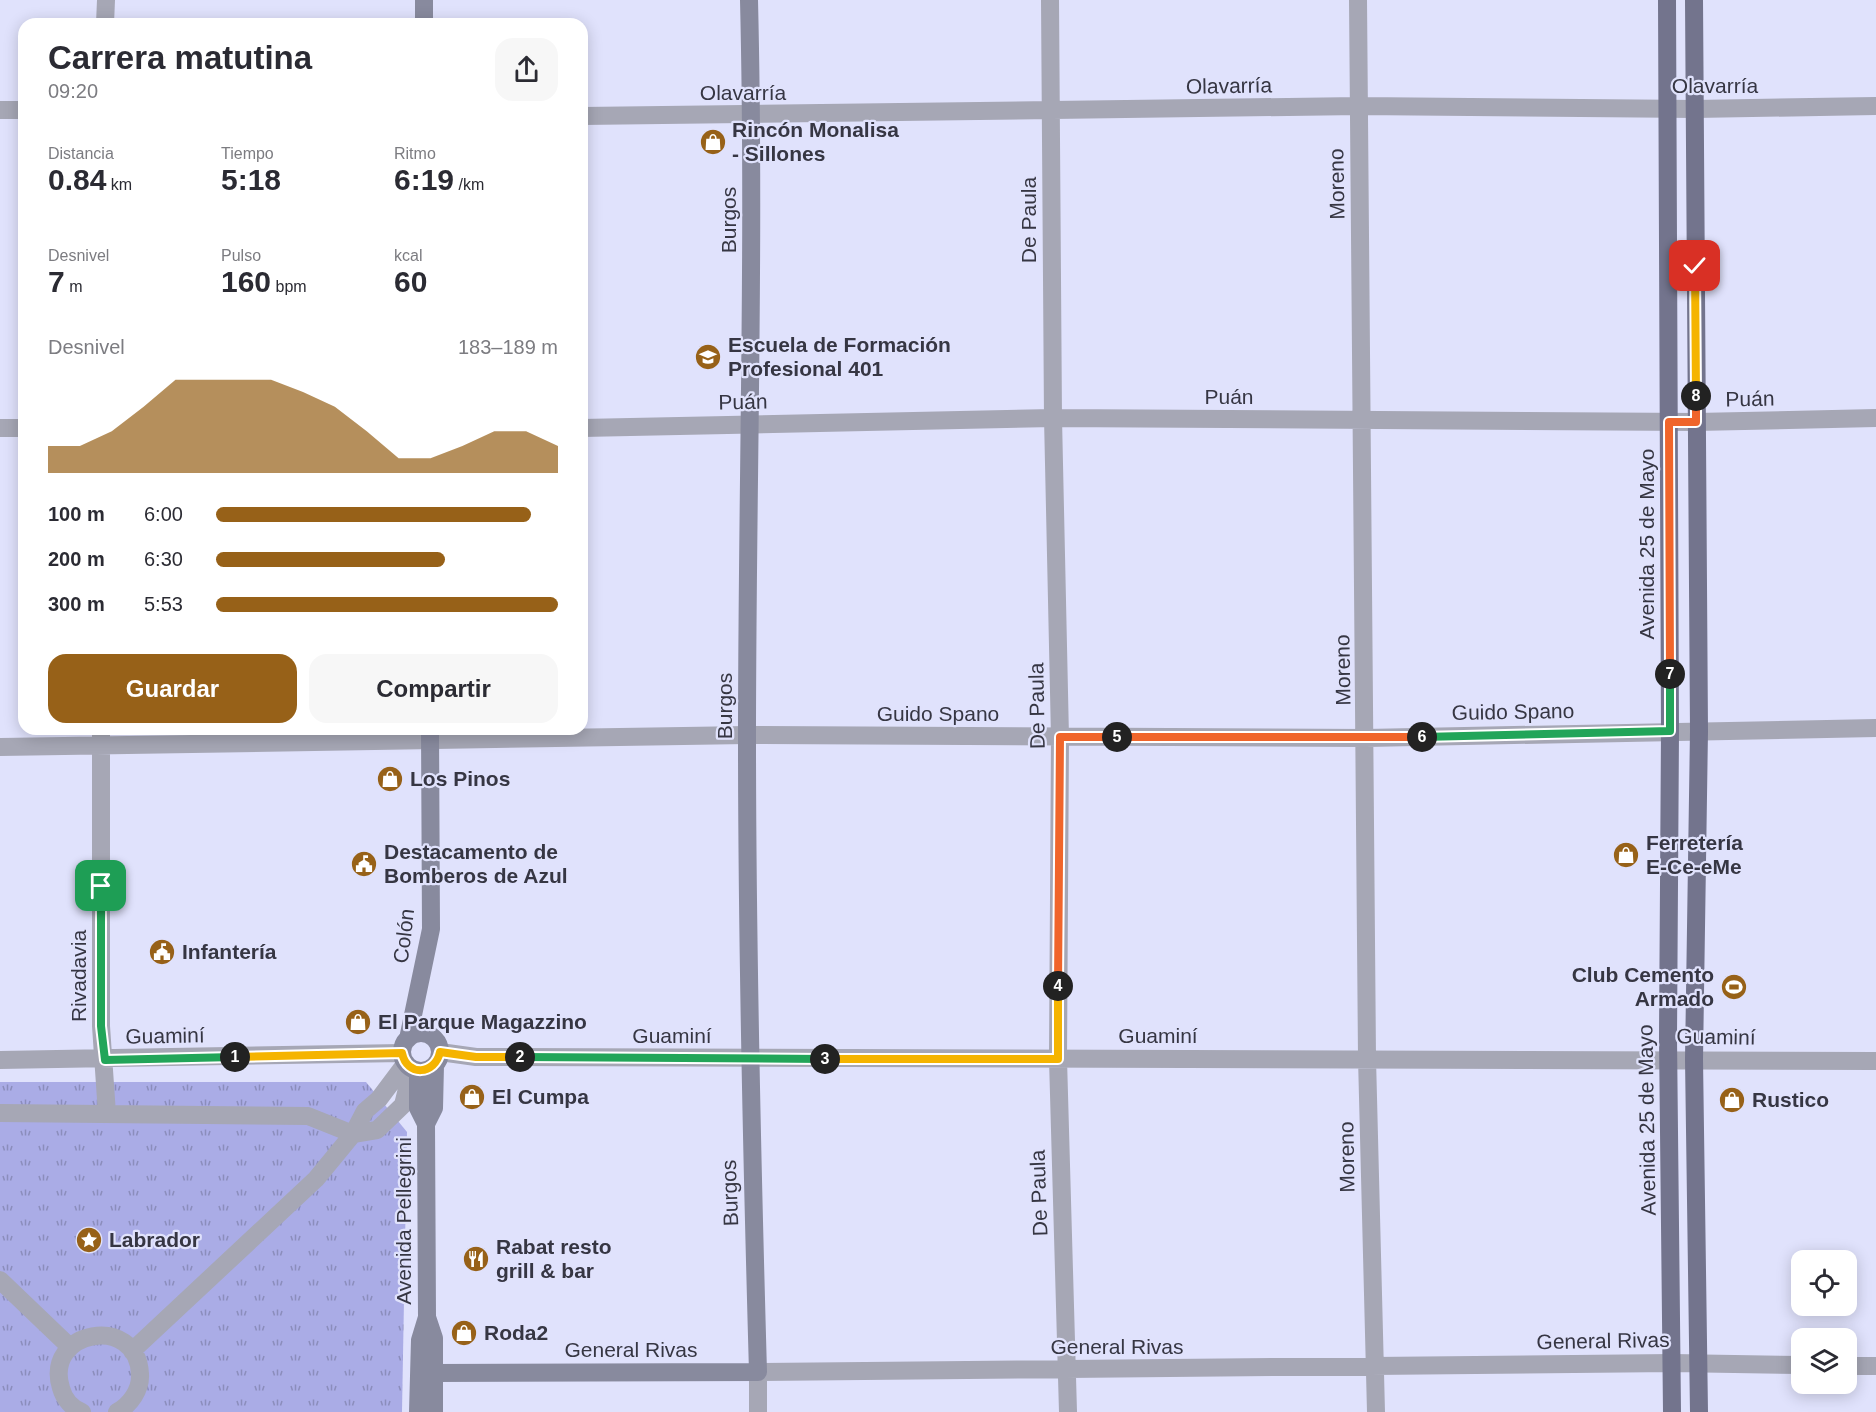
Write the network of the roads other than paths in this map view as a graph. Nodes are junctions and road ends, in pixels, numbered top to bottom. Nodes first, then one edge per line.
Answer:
1 (106, 0) edge
2 (424, 0) edge
3 (749, 0) edge
4 (1050, 0) edge
5 (1358, 0) edge
6 (1667, 0) edge
7 (1694, 0) edge
8 (105, 18) edge
9 (424, 18) edge
10 (1359, 106) junction
11 (1876, 106) edge
12 (1668, 109) junction
13 (1695, 109) junction
14 (0, 110) edge
15 (18, 110) edge
16 (1052, 111) junction
17 (752, 115) junction
18 (588, 116) edge
19 (1053, 418) junction
20 (1876, 418) edge
21 (1363, 421) junction
22 (1669, 422) junction
23 (1696, 422) junction
24 (750, 424) junction
25 (0, 428) edge
26 (18, 428) edge
27 (588, 428) edge
28 (1876, 728) edge
29 (1670, 731) junction
30 (1699, 732) junction
31 (430, 735) edge
32 (747, 735) junction
33 (101, 737) edge
34 (1060, 737) junction
35 (1366, 738) junction
36 (0, 747) edge
37 (1367, 1058) junction
38 (1670, 1058) junction
39 (417, 1059) junction
40 (749, 1059) junction
41 (1058, 1059) junction
42 (1694, 1059) junction
43 (0, 1060) edge
44 (105, 1060) junction
45 (1876, 1061) edge
46 (0, 1113) edge
47 (107, 1114) junction
48 (353, 1134) junction
49 (0, 1280) edge
50 (427, 1317) junction
51 (70, 1347) junction
52 (132, 1351) junction
53 (1673, 1363) junction
54 (1699, 1364) junction
55 (1791, 1365) edge
56 (1857, 1366) edge
57 (1876, 1366) edge
58 (1375, 1367) junction
59 (1068, 1370) junction
60 (758, 1372) junction
61 (433, 1373) junction
62 (82, 1412) edge
63 (119, 1412) edge
64 (418, 1412) edge
65 (434, 1412) edge
66 (758, 1412) edge
67 (1068, 1412) edge
68 (1376, 1412) edge
69 (1672, 1412) edge
70 (1699, 1412) edge

1 - 8 street
2 - 9 main road
3 - 17 main road, Burgos
4 - 16 street, De Paula
5 - 10 street, Moreno
6 - 12 main road, Avenida 25 de Mayo
7 - 13 main road
10 - 12 street, Olavarría
10 - 16 street, Olavarría
10 - 21 street, Moreno
11 - 13 street, Olavarría
12 - 13 street, Olavarría
12 - 22 main road, Avenida 25 de Mayo
13 - 23 main road
14 - 15 street
16 - 17 street, Olavarría
16 - 19 street, De Paula
17 - 18 street, Olavarría
17 - 24 main road, Burgos
19 - 21 street, Puán
19 - 24 street, Puán
19 - 34 street, De Paula
20 - 23 street, Puán
21 - 22 street, Puán
21 - 35 street, Moreno
22 - 23 street, Puán
22 - 29 main road, Avenida 25 de Mayo
23 - 30 main road
24 - 27 street, Puán
24 - 32 main road, Burgos
25 - 26 street
28 - 30 street, Guido Spano
29 - 30 street, Guido Spano
29 - 35 street, Guido Spano
29 - 38 main road, Avenida 25 de Mayo
30 - 42 main road
31 - 32 street, Guido Spano
31 - 33 street, Guido Spano
31 - 39 main road, Colón
32 - 34 street, Guido Spano
32 - 40 main road, Burgos
33 - 36 street, Guido Spano
33 - 44 street, Rivadavia
34 - 35 street, Guido Spano
34 - 41 street, De Paula
35 - 37 street, Moreno
37 - 38 street, Guaminí
37 - 41 street, Guaminí
37 - 58 street, Moreno
38 - 42 street, Guaminí
38 - 53 main road, Avenida 25 de Mayo
39 - 40 street, Guaminí
39 - 44 street, Guaminí
39 - 48 street
39 - 50 main road, Avenida Pellegrini
40 - 41 street, Guaminí
40 - 60 main road, Burgos
41 - 59 street, De Paula
42 - 45 street, Guaminí
42 - 54 main road
43 - 44 street, Guaminí
44 - 47 street, Rivadavia
46 - 47 street
47 - 48 street
48 - 52 street
49 - 51 street
50 - 61 main road, Avenida Pellegrini
50 - 64 main road, Avenida Pellegrini
51 - 52 street
51 - 62 street
52 - 63 street
53 - 54 street, General Rivas
53 - 58 street, General Rivas
53 - 69 main road, Avenida 25 de Mayo
54 - 55 street, General Rivas
54 - 70 main road
56 - 57 street
58 - 59 street, General Rivas
58 - 68 street, Moreno
59 - 60 street, General Rivas
59 - 67 street, De Paula
60 - 61 main road, General Rivas
60 - 66 street, Burgos
61 - 65 main road, Avenida Pellegrini

